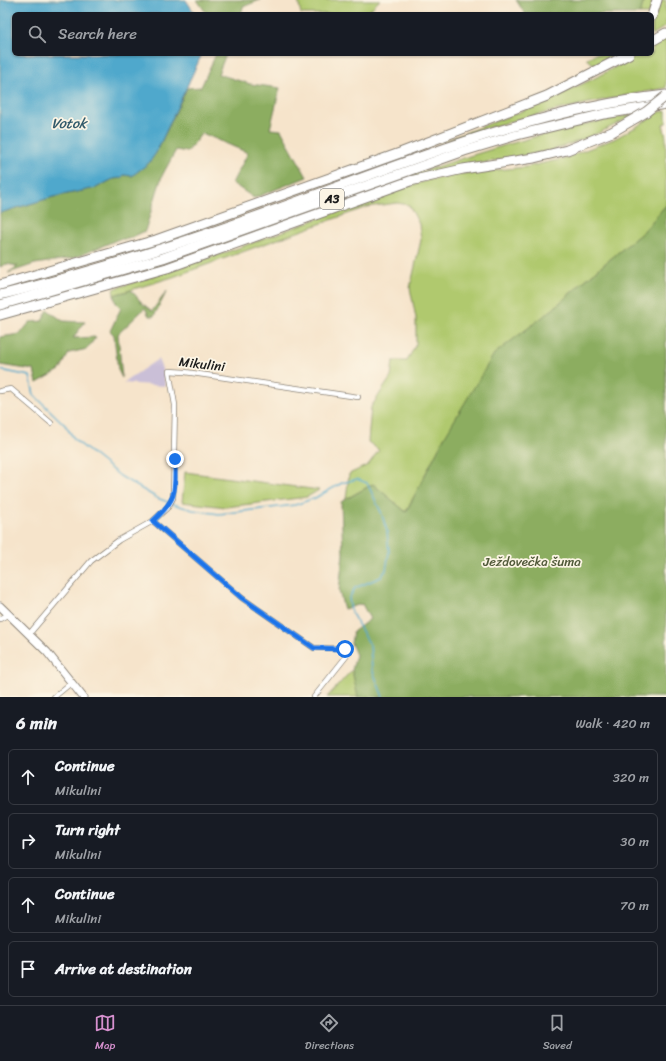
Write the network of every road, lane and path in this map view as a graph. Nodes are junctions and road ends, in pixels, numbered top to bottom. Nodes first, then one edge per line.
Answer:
1 (657, 0) edge
2 (653, 12) edge
3 (666, 33) edge
4 (654, 40) edge
5 (614, 56) edge
6 (624, 56) edge
7 (582, 79) junction
8 (666, 96) edge
9 (666, 104) edge
10 (0, 285) edge
11 (0, 296) edge
12 (0, 305) edge
13 (0, 315) edge
14 (0, 390) edge
15 (358, 397) dead end
16 (51, 423) dead end
17 (153, 521) junction
18 (0, 606) edge
19 (9, 614) junction
20 (0, 620) edge
21 (30, 633) junction
22 (71, 683) junction
23 (54, 697) edge
24 (83, 697) edge
25 (314, 697) edge

1 - 2 highway
3 - 4 highway
5 - 7 highway
6 - 7 highway
7 - 10 highway
8 - 11 highway, A3
8 - 13 highway, bridge
9 - 12 highway, A3
14 - 16 street
15 - 17 street, Mikulini
17 - 21 street
17 - 25 street
18 - 19 main road
19 - 20 street
19 - 21 main road
21 - 22 main road
22 - 23 street
22 - 24 main road

